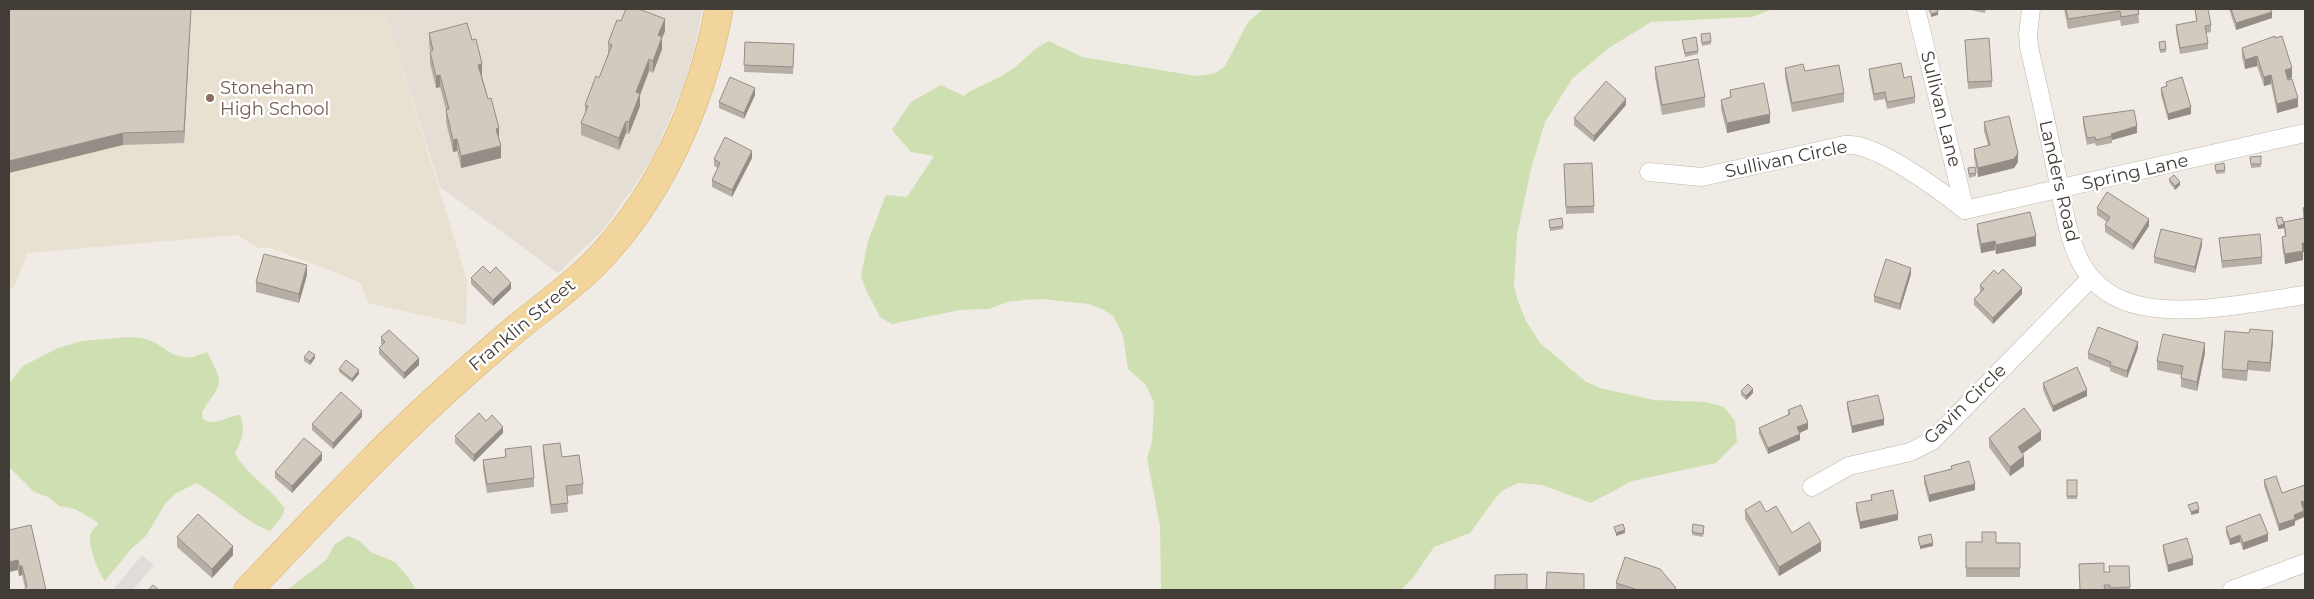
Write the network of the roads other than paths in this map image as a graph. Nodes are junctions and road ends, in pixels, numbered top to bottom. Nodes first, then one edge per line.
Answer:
1 (719, 9) edge
2 (1916, 9) edge
3 (2030, 9) edge
4 (2305, 133) edge
5 (1649, 172) dead end
6 (2061, 189) junction
7 (1965, 210) junction
8 (2091, 278) junction
9 (2305, 295) edge
10 (1812, 487) dead end
11 (2305, 563) edge
12 (248, 590) edge
13 (2232, 590) edge

1 - 12 main road, Franklin Street
2 - 7 street, Sullivan Lane
3 - 6 street, Landers Road
4 - 6 street, Spring Lane
5 - 7 street, Sullivan Circle
6 - 7 street, Spring Lane
6 - 8 street, Landers Road
8 - 9 street, Landers Road
8 - 10 street, Gavin Circle
11 - 13 street

